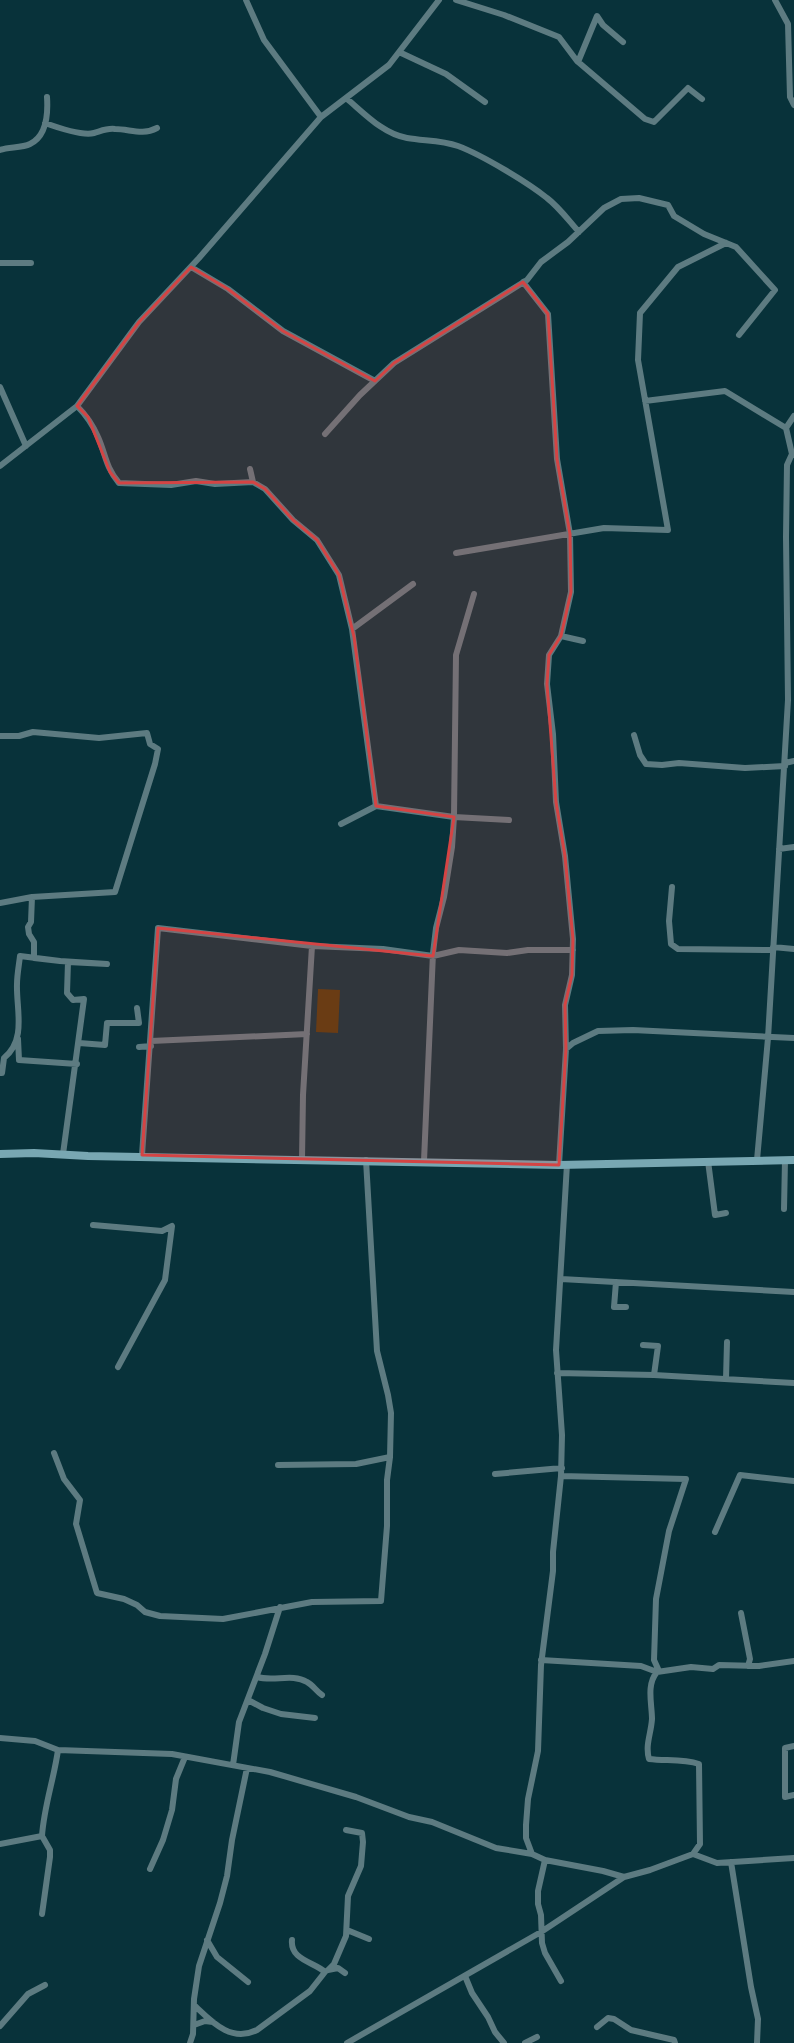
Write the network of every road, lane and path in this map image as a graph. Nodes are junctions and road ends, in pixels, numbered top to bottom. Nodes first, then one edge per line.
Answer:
1 (246, 0) edge
2 (439, 0) edge
3 (456, 0) edge
4 (775, 0) edge
5 (622, 42) dead end
6 (399, 52) junction
7 (578, 62) junction
8 (47, 97) dead end
9 (346, 98) junction
10 (702, 99) dead end
11 (486, 102) dead end
12 (794, 105) edge
13 (321, 117) junction
14 (45, 123) junction
15 (157, 128) dead end
16 (0, 150) edge
17 (579, 232) junction
18 (726, 243) junction
19 (0, 263) edge
20 (31, 264) dead end
21 (191, 266) junction
22 (523, 282) junction
23 (739, 335) dead end
24 (375, 381) junction
25 (0, 387) edge
26 (645, 401) junction
27 (77, 406) junction
28 (794, 416) edge
29 (786, 428) junction
30 (324, 434) dead end
31 (26, 446) junction
32 (793, 455) edge
33 (0, 466) edge
34 (250, 469) dead end
35 (253, 482) junction
36 (570, 534) junction
37 (456, 553) dead end
38 (413, 584) dead end
39 (474, 594) dead end
40 (352, 629) junction
41 (561, 636) junction
42 (583, 641) dead end
43 (634, 735) dead end
44 (0, 736) edge
45 (794, 761) edge
46 (785, 765) junction
47 (376, 806) junction
48 (454, 817) junction
49 (509, 820) dead end
50 (341, 824) dead end
51 (794, 847) edge
52 (779, 849) junction
53 (672, 887) dead end
54 (32, 897) junction
55 (0, 903) edge
56 (312, 946) junction
57 (773, 948) junction
58 (794, 949) edge
59 (572, 950) junction
60 (433, 956) junction
61 (60, 961) junction
62 (138, 1008) dead end
63 (307, 1034) junction
64 (18, 1037) junction
65 (768, 1038) junction
66 (794, 1038) edge
67 (79, 1043) junction
68 (151, 1043) junction
69 (139, 1047) dead end
70 (566, 1049) junction
71 (77, 1064) junction
72 (0, 1073) edge
73 (0, 1154) edge
74 (63, 1154) junction
75 (142, 1156) junction
76 (302, 1159) junction
77 (366, 1160) junction
78 (757, 1160) junction
79 (790, 1160) edge
80 (708, 1161) junction
81 (424, 1162) junction
82 (563, 1164) junction
83 (784, 1209) dead end
84 (726, 1214) dead end
85 (93, 1225) dead end
86 (561, 1279) junction
87 (616, 1282) junction
88 (794, 1292) edge
89 (626, 1307) dead end
90 (727, 1342) dead end
91 (643, 1346) dead end
92 (118, 1367) dead end
93 (557, 1373) junction
94 (654, 1375) junction
95 (726, 1379) junction
96 (794, 1383) edge
97 (54, 1453) dead end
98 (390, 1457) junction
99 (278, 1466) dead end
100 (562, 1468) junction
101 (495, 1474) dead end
102 (561, 1476) junction
103 (794, 1481) edge
104 (715, 1532) dead end
105 (280, 1607) junction
106 (741, 1613) dead end
107 (541, 1660) junction
108 (794, 1661) edge
109 (748, 1666) junction
110 (658, 1671) junction
111 (257, 1678) junction
112 (322, 1695) dead end
113 (248, 1700) junction
114 (315, 1718) dead end
115 (0, 1738) edge
116 (794, 1746) edge
117 (58, 1750) junction
118 (185, 1757) junction
119 (233, 1765) junction
120 (247, 1768) junction
121 (794, 1795) edge
122 (346, 1830) dead end
123 (42, 1836) junction
124 (0, 1844) edge
125 (532, 1854) junction
126 (693, 1854) junction
127 (794, 1858) edge
128 (545, 1860) junction
129 (732, 1862) junction
130 (150, 1869) dead end
131 (624, 1877) junction
132 (42, 1914) dead end
133 (347, 1930) junction
134 (541, 1932) junction
135 (369, 1939) dead end
136 (207, 1940) junction
137 (292, 1940) dead end
138 (327, 1971) junction
139 (345, 1973) dead end
140 (464, 1976) junction
141 (561, 1981) dead end
142 (248, 1982) dead end
143 (45, 1985) dead end
144 (194, 2005) junction
145 (214, 2022) junction
146 (194, 2025) junction
147 (0, 2026) edge
148 (597, 2027) dead end
149 (537, 2038) dead end
150 (190, 2043) edge
151 (347, 2043) edge
152 (504, 2043) edge
153 (526, 2043) edge
154 (675, 2043) edge
155 (757, 2043) edge

1 - 13 street
2 - 6 street
3 - 7 street
4 - 12 street
5 - 7 street
6 - 9 street
6 - 11 street
7 - 10 street
8 - 14 street
9 - 13 street
9 - 17 street
13 - 21 street
14 - 15 street
14 - 16 street
17 - 18 street
17 - 22 street
18 - 23 street
18 - 26 street
19 - 20 street
21 - 24 street
21 - 27 street
22 - 24 street
22 - 36 street
24 - 30 street
25 - 31 street
26 - 29 street
26 - 36 street
27 - 31 street
27 - 35 street
28 - 29 street
29 - 32 street
31 - 33 street
32 - 46 street
34 - 35 street
35 - 40 street
36 - 37 street
36 - 41 street
38 - 40 street
39 - 48 street
40 - 47 street
41 - 42 street
41 - 59 street
43 - 46 street
44 - 54 street
45 - 46 street
46 - 52 street
47 - 48 street
47 - 50 street
48 - 49 street
48 - 60 street
51 - 52 street
52 - 57 street
53 - 57 street
54 - 55 street
54 - 61 street
56 - 60 street
56 - 63 street
56 - 68 street
57 - 58 street
57 - 65 street
59 - 60 street
59 - 70 street
60 - 81 street
61 - 64 street
61 - 67 street
62 - 67 street
63 - 68 street
63 - 76 street
64 - 71 street
64 - 72 street
65 - 66 street
65 - 70 street
65 - 78 street
67 - 71 street
68 - 69 street
68 - 75 street
70 - 82 street
71 - 74 street
73 - 74 main road
74 - 75 main road
75 - 76 main road
76 - 77 main road
77 - 81 main road
77 - 98 street
78 - 79 main road
78 - 80 main road
79 - 83 street
80 - 82 main road
80 - 84 street
81 - 82 main road
82 - 86 street
85 - 92 street
86 - 87 street
86 - 93 street
87 - 88 street
87 - 89 street
90 - 95 street
91 - 94 street
93 - 94 street
93 - 100 street
94 - 95 street
95 - 96 street
97 - 105 street
98 - 99 street
98 - 105 street
100 - 101 street
100 - 102 street
102 - 107 street
102 - 110 street
103 - 104 street
105 - 111 street
106 - 109 street
107 - 110 street
107 - 125 street
108 - 109 street
109 - 110 street
110 - 126 street
111 - 112 street
111 - 113 street
113 - 114 street
113 - 119 street
115 - 117 street
116 - 121 street
117 - 118 street
117 - 123 street
118 - 119 street
118 - 130 street
119 - 120 street
120 - 125 street
120 - 136 street
122 - 133 street
123 - 124 street
123 - 132 street
125 - 128 street
126 - 129 street
126 - 131 street
127 - 129 street
128 - 131 street
128 - 134 street
129 - 155 street
131 - 134 street
133 - 135 street
133 - 138 street
134 - 140 street
134 - 141 street
136 - 142 street
136 - 144 street
137 - 138 street
138 - 139 street
138 - 145 street
140 - 151 street
140 - 152 street
143 - 147 street
144 - 145 street
144 - 146 street
145 - 146 street
146 - 150 street
148 - 154 street
149 - 153 street

